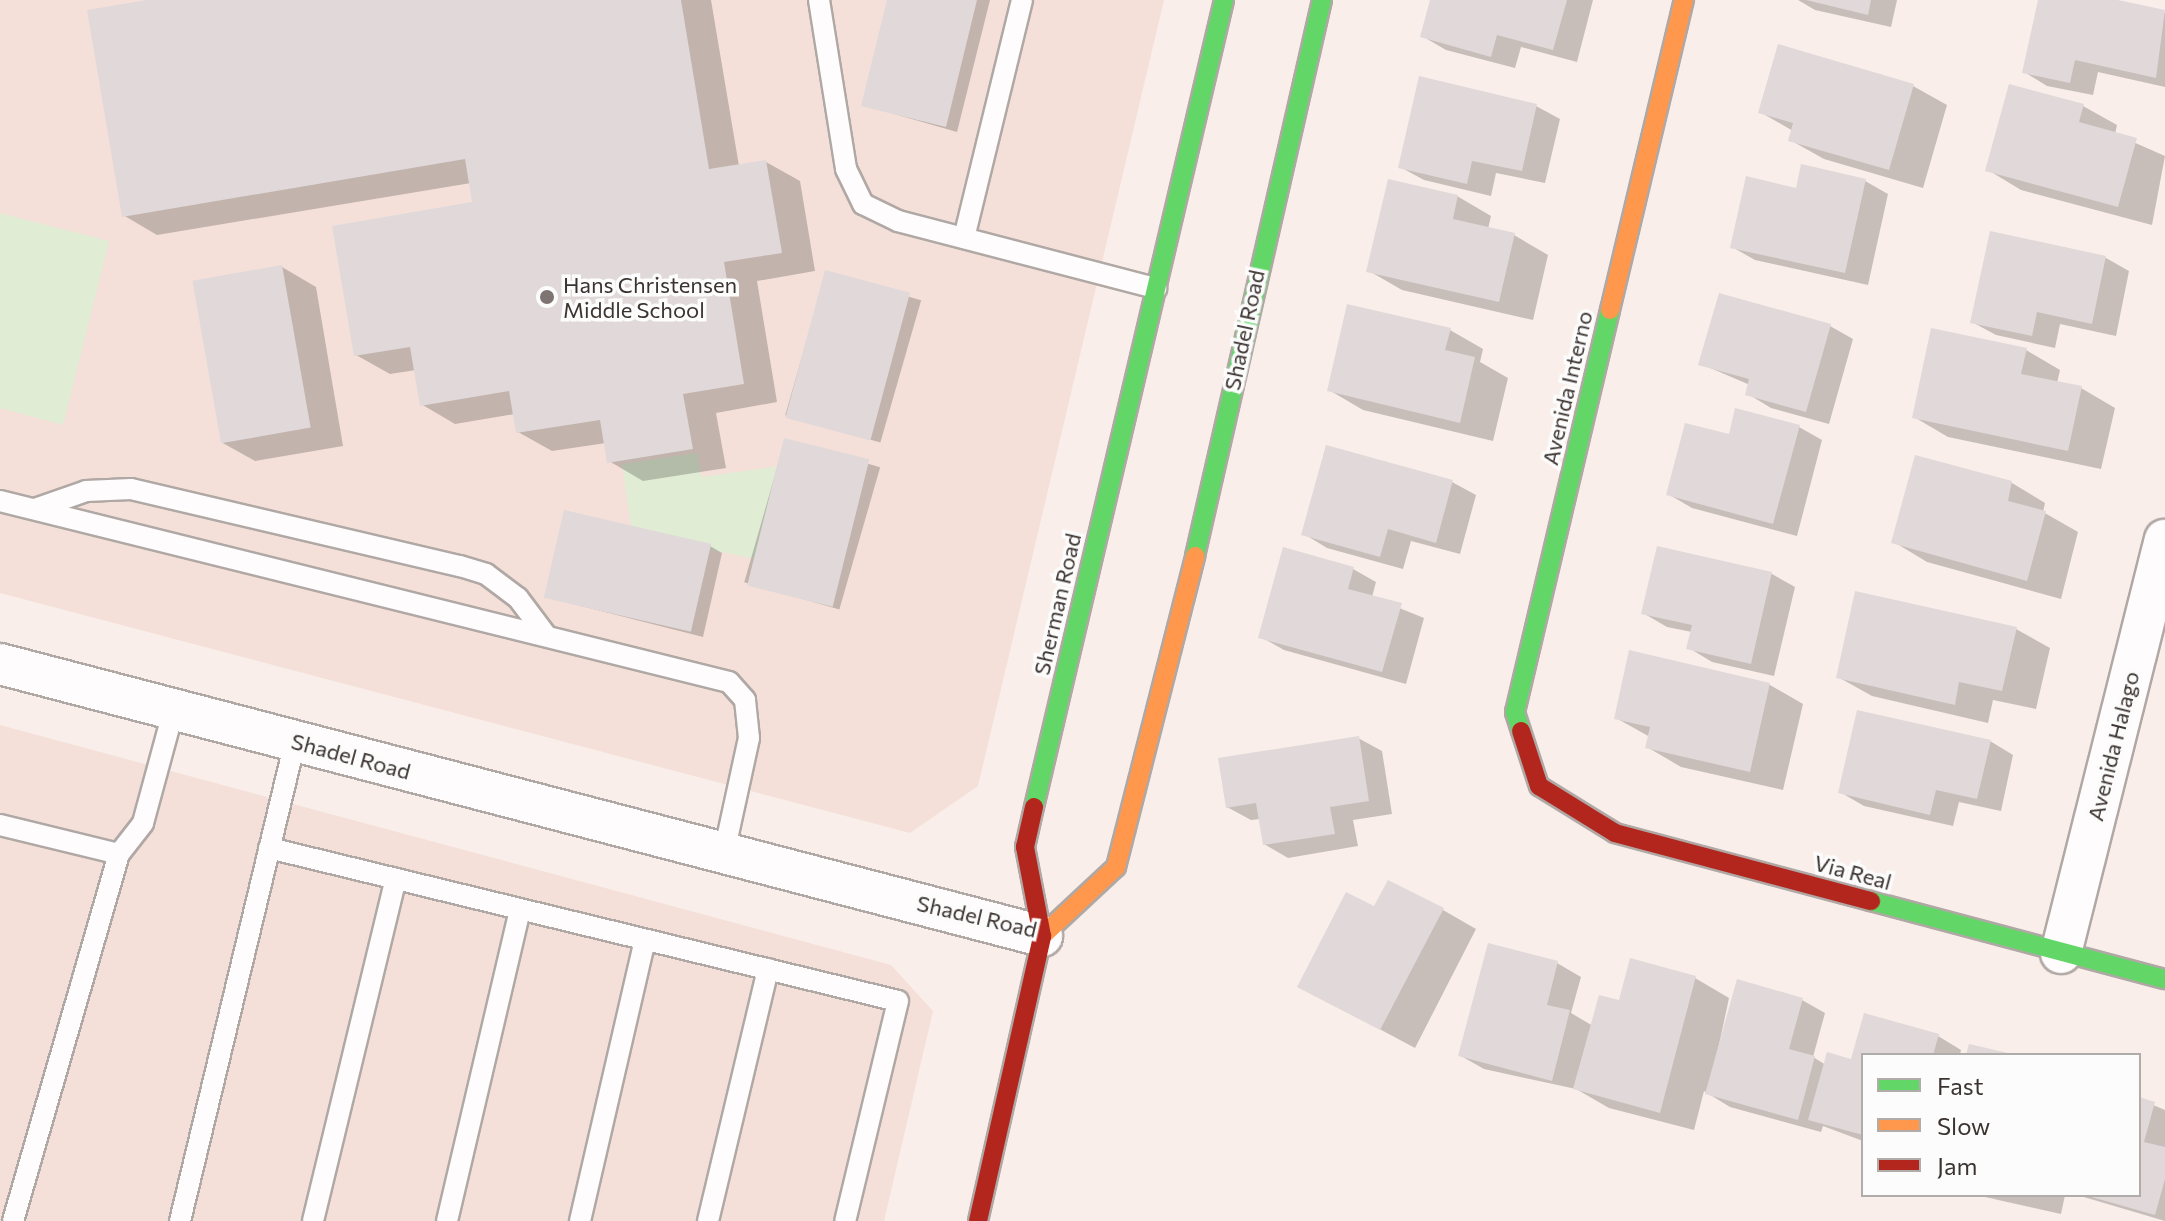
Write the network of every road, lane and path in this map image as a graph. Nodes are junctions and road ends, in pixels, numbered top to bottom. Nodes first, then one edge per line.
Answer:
1 (819, 0) edge
2 (1022, 0) edge
3 (1224, 0) edge
4 (1322, 0) edge
5 (1684, 0) edge
6 (964, 238) junction
7 (1156, 288) junction
8 (0, 501) edge
9 (35, 509) junction
10 (2165, 540) edge
11 (545, 634) junction
12 (0, 664) edge
13 (174, 709) junction
14 (295, 741) junction
15 (1539, 786) joint
16 (0, 825) edge
17 (269, 848) junction
18 (724, 853) junction
19 (119, 854) junction
20 (396, 879) junction
21 (520, 909) junction
22 (1042, 936) junction
23 (645, 940) junction
24 (2061, 953) junction
25 (768, 969) junction
26 (2165, 979) edge
27 (13, 1221) edge
28 (180, 1221) edge
29 (313, 1221) edge
30 (447, 1221) edge
31 (580, 1221) edge
32 (708, 1221) edge
33 (845, 1221) edge
34 (978, 1221) edge

1 - 6 lane
2 - 6 lane
3 - 7 street, Sherman Road
4 - 22 street, Shadel Road
5 - 15 street, Avenida Interno
6 - 7 lane
7 - 22 street, Sherman Road
8 - 9 lane
9 - 11 lane
9 - 11 lane
10 - 24 street, Avenida Halago
11 - 18 lane
12 - 13 street, Shadel Road
13 - 14 street, Shadel Road
13 - 19 lane
14 - 17 lane
14 - 18 street, Shadel Road
15 - 24 street, Via Real
16 - 19 lane
17 - 20 lane
17 - 28 lane
18 - 22 street, Shadel Road
19 - 27 lane
20 - 21 lane
20 - 29 lane
21 - 23 lane
21 - 30 lane
22 - 34 street, Sherman Road
23 - 25 lane
23 - 31 lane
24 - 26 street, Via Real
25 - 32 lane
25 - 33 lane

